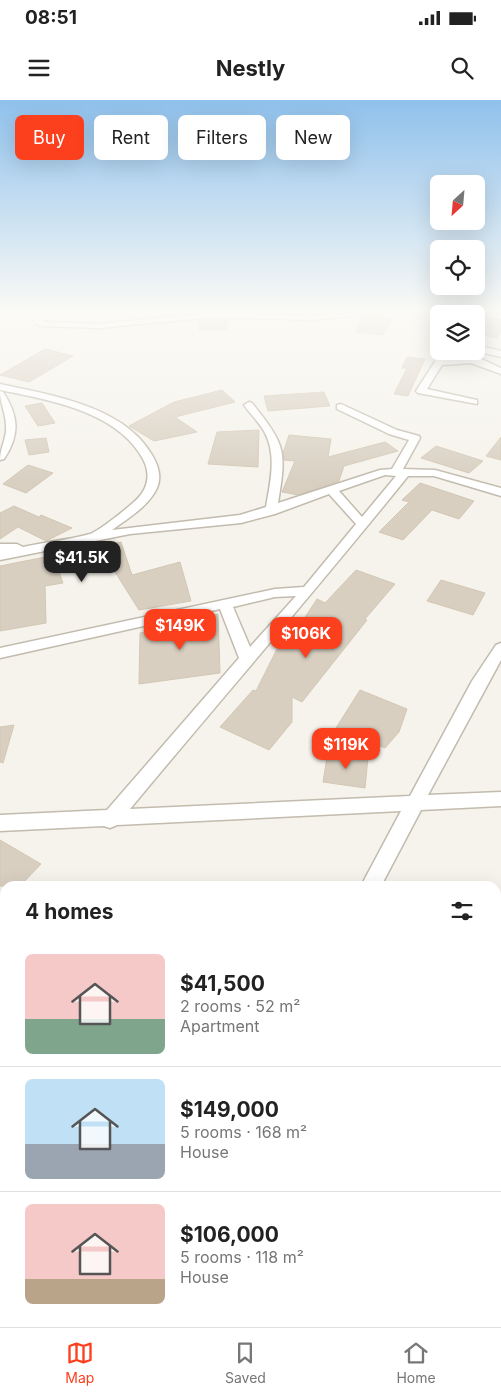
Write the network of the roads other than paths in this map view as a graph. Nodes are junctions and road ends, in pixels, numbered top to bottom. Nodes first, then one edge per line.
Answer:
1 (434, 369) edge
2 (0, 387) edge
3 (0, 394) edge
4 (474, 402) dead end
5 (248, 405) dead end
6 (341, 407) dead end
7 (0, 457) edge
8 (401, 472) junction
9 (331, 489) junction
10 (501, 492) edge
11 (271, 511) junction
12 (362, 525) junction
13 (97, 536) junction
14 (0, 548) edge
15 (20, 551) junction
16 (0, 556) edge
17 (308, 591) junction
18 (224, 605) junction
19 (501, 648) edge
20 (0, 654) edge
21 (248, 659) junction
22 (501, 799) edge
23 (413, 804) junction
24 (110, 820) junction
25 (0, 823) edge
26 (373, 881) edge

1 - 4 street
2 - 13 street
3 - 7 street
5 - 11 street
6 - 8 street
8 - 9 street
8 - 10 street
8 - 12 street
9 - 11 street
9 - 12 street
11 - 13 street
12 - 17 street
13 - 15 street
14 - 15 street
15 - 16 street
17 - 18 street
17 - 21 street
18 - 20 street
18 - 21 street
19 - 23 street
21 - 24 street
22 - 23 street
23 - 24 street
23 - 26 street
24 - 25 street

